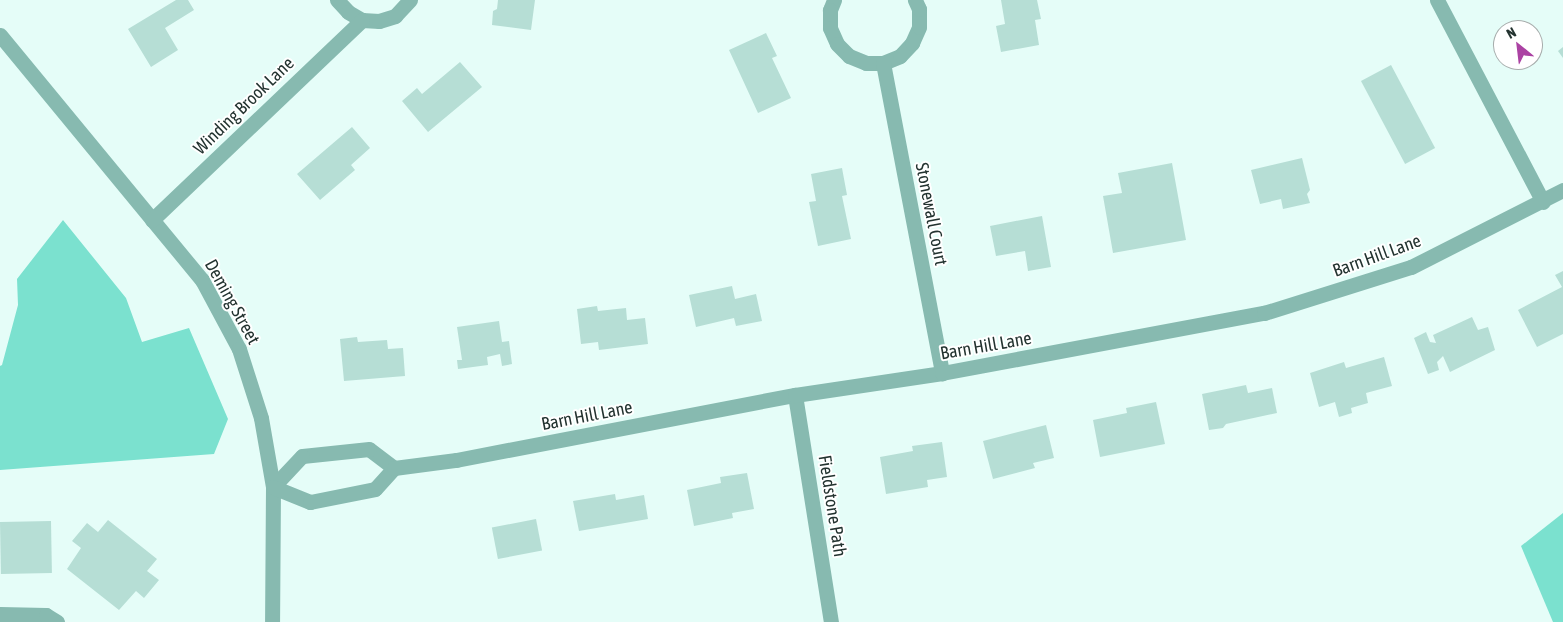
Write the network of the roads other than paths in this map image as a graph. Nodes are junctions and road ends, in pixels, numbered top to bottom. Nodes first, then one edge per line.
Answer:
1 (337, 0) edge
2 (410, 0) edge
3 (834, 0) edge
4 (915, 0) edge
5 (1437, 0) edge
6 (362, 20) junction
7 (0, 35) edge
8 (883, 63) junction
9 (1563, 190) edge
10 (1543, 202) junction
11 (152, 220) junction
12 (942, 373) junction
13 (795, 395) junction
14 (394, 468) junction
15 (273, 487) junction
16 (0, 614) edge
17 (57, 622) edge
18 (272, 622) edge
19 (831, 622) edge

1 - 6 street
2 - 6 street
3 - 8 street
4 - 8 street
5 - 10 street
6 - 11 street, Winding Brook Lane
7 - 11 street, Deming Street
8 - 12 street, Stonewall Court
9 - 10 street, Barn Hill Lane
10 - 12 street, Barn Hill Lane
11 - 15 street, Deming Street
12 - 13 street, Barn Hill Lane
13 - 14 street, Barn Hill Lane
13 - 19 street, Fieldstone Path
14 - 15 street
14 - 15 street
15 - 18 street, Deming Street
16 - 17 street

